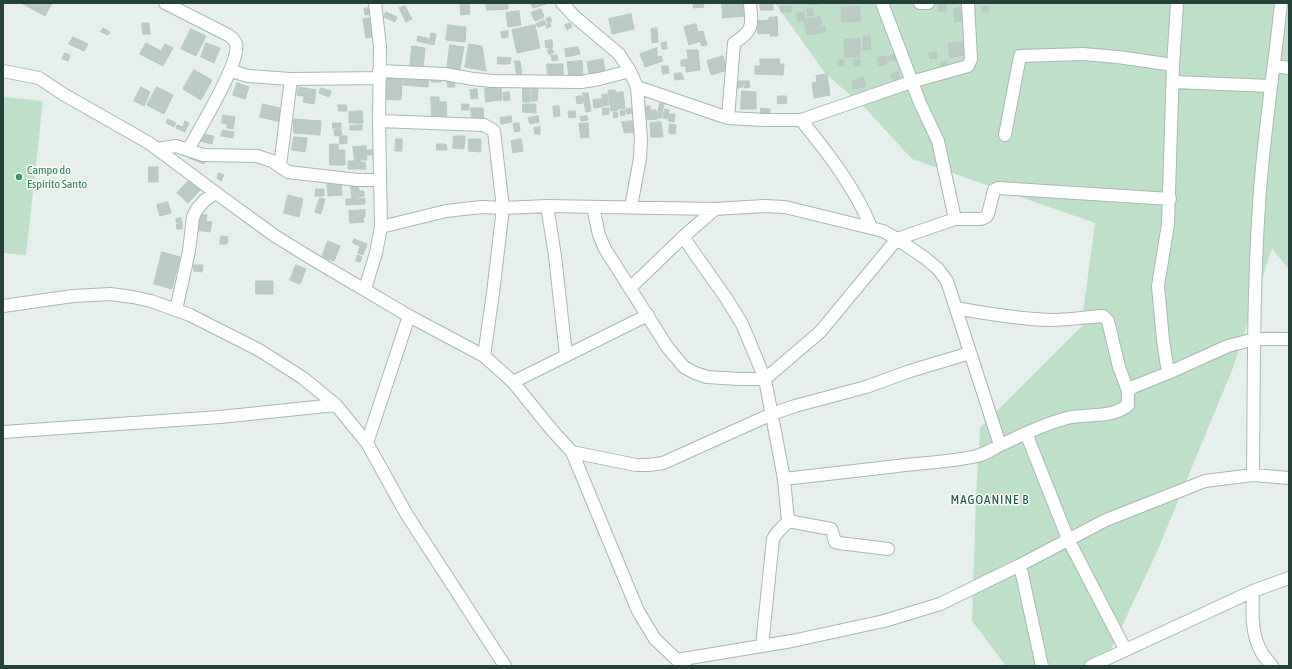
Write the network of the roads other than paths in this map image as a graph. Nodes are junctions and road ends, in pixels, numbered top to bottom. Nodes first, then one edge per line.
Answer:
1 (165, 3) edge
2 (375, 3) edge
3 (562, 3) edge
4 (750, 3) edge
5 (882, 3) edge
6 (920, 3) edge
7 (928, 3) edge
8 (968, 3) edge
9 (1177, 3) edge
10 (1281, 3) edge
11 (1173, 65) junction
12 (1275, 66) junction
13 (1289, 68) edge
14 (3, 71) edge
15 (231, 71) junction
16 (630, 71) junction
17 (380, 74) junction
18 (291, 79) junction
19 (911, 82) junction
20 (1173, 82) junction
21 (1271, 86) junction
22 (637, 87) junction
23 (728, 118) junction
24 (801, 120) junction
25 (379, 121) junction
26 (1004, 135) dead end
27 (157, 149) junction
28 (188, 150) junction
29 (280, 166) junction
30 (380, 180) junction
31 (216, 194) junction
32 (1170, 199) junction
33 (547, 206) junction
34 (593, 207) junction
35 (631, 207) junction
36 (503, 208) junction
37 (715, 210) junction
38 (955, 219) junction
39 (381, 227) junction
40 (871, 227) junction
41 (683, 236) junction
42 (896, 238) junction
43 (630, 288) junction
44 (365, 289) junction
45 (3, 306) edge
46 (956, 308) junction
47 (176, 310) junction
48 (648, 314) junction
49 (409, 316) junction
50 (1255, 339) junction
51 (1289, 340) edge
52 (970, 353) junction
53 (566, 355) junction
54 (484, 356) junction
55 (1168, 373) junction
56 (765, 379) junction
57 (513, 382) junction
58 (1128, 392) junction
59 (336, 405) junction
60 (772, 414) junction
61 (3, 432) edge
62 (1026, 433) junction
63 (367, 442) junction
64 (1000, 445) junction
65 (572, 452) junction
66 (1253, 475) junction
67 (784, 478) junction
68 (1289, 478) edge
69 (788, 521) junction
70 (1068, 539) junction
71 (888, 549) dead end
72 (1020, 565) junction
73 (1289, 578) edge
74 (1253, 591) junction
75 (762, 646) junction
76 (1125, 649) junction
77 (681, 663) edge
78 (505, 666) edge
79 (1042, 666) edge
80 (1091, 666) edge
81 (1272, 666) edge

1 - 15 street
2 - 17 street
3 - 16 street
4 - 23 street
5 - 19 street
6 - 7 street
8 - 19 street
9 - 11 street
10 - 12 street
11 - 20 street
11 - 26 street
12 - 13 street
12 - 21 street
14 - 27 street
15 - 18 street
15 - 28 street
16 - 17 street
16 - 22 street
17 - 18 street
17 - 25 street
18 - 29 street
19 - 24 street
19 - 38 street
20 - 21 street
20 - 32 street
21 - 50 street
22 - 23 street
22 - 35 street
23 - 24 street
24 - 40 street
25 - 30 street
25 - 36 street
27 - 28 street
27 - 31 street
28 - 29 street
29 - 30 street
30 - 39 street
31 - 44 street
31 - 47 street
32 - 38 street
32 - 55 street
33 - 34 street
33 - 36 street
33 - 53 street
34 - 35 street
34 - 43 street
35 - 37 street
36 - 39 street
36 - 54 street
37 - 40 street
37 - 41 street
38 - 42 street
39 - 44 street
40 - 42 street
41 - 43 street
41 - 56 street
42 - 46 street
42 - 56 street
43 - 48 street
44 - 49 street
45 - 47 street
46 - 52 street
46 - 58 street
47 - 59 street
48 - 53 street
48 - 56 street
49 - 54 street
49 - 63 street
50 - 51 street
50 - 55 street
50 - 66 street
52 - 60 street
52 - 64 street
53 - 57 street
54 - 57 street
55 - 58 street
56 - 60 street
57 - 65 street
58 - 62 street
59 - 61 street
59 - 63 street
60 - 65 street
60 - 67 street
62 - 64 street
62 - 70 street
63 - 78 street
64 - 67 street
65 - 77 street
66 - 68 street
66 - 70 street
67 - 69 street
69 - 71 street
69 - 75 street
70 - 72 street
70 - 76 street
72 - 75 street
72 - 79 street
73 - 74 street
74 - 76 street
74 - 81 street
75 - 77 street
76 - 80 street

